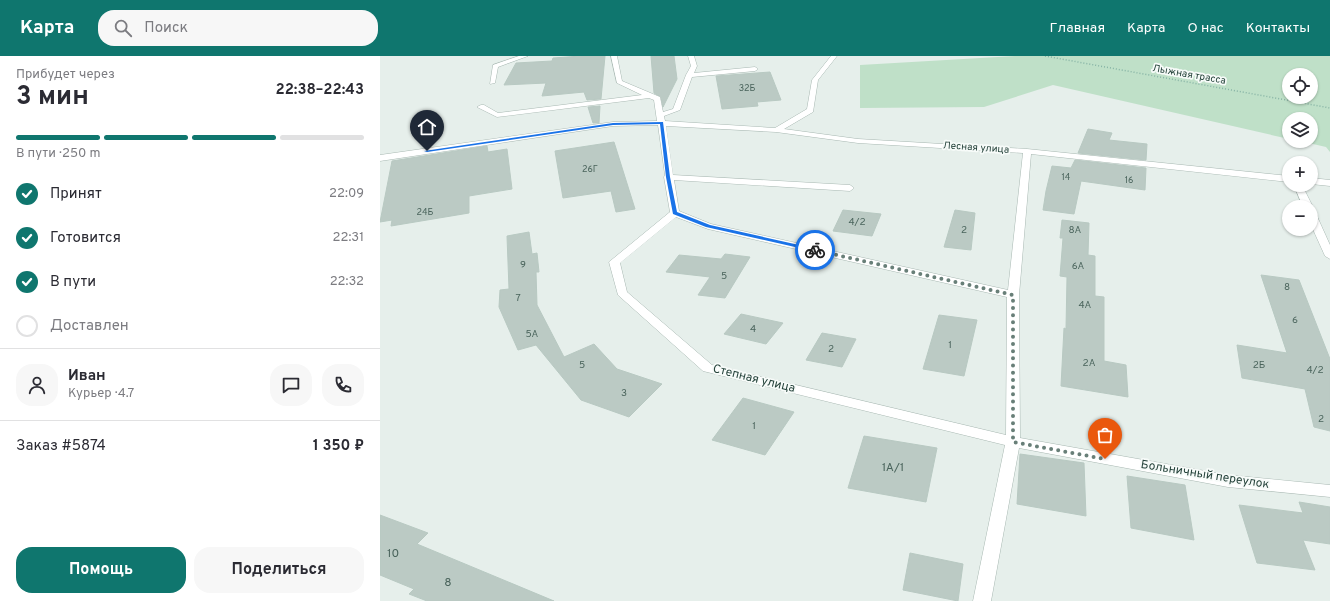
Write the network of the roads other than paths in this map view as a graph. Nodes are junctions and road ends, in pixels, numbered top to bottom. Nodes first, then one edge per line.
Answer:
1 (525, 56) edge
2 (614, 56) edge
3 (691, 56) edge
4 (834, 56) edge
5 (755, 69) dead end
6 (689, 75) junction
7 (492, 83) dead end
8 (649, 96) junction
9 (481, 107) dead end
10 (661, 119) junction
11 (776, 130) junction
12 (1028, 152) junction
13 (380, 158) edge
14 (668, 177) junction
15 (1282, 178) edge
16 (1318, 182) edge
17 (1330, 183) edge
18 (850, 188) dead end
19 (675, 213) junction
20 (1318, 229) edge
21 (1330, 256) edge
22 (1013, 295) junction
23 (1013, 442) junction
24 (1330, 491) edge
25 (982, 601) edge

1 - 7 street
2 - 8 street
3 - 6 street
4 - 11 street
5 - 6 street
6 - 10 street
8 - 9 street
8 - 10 street
10 - 11 street, Лесная улица
10 - 13 street, Лесная улица
10 - 14 street
11 - 12 street, Лесная улица
12 - 15 street, Лесная улица
12 - 22 street
14 - 18 street
14 - 19 street
16 - 17 street
19 - 22 street
19 - 23 street, Степная улица
20 - 21 street
22 - 23 street
23 - 24 street, Больничный переулок
23 - 25 street

